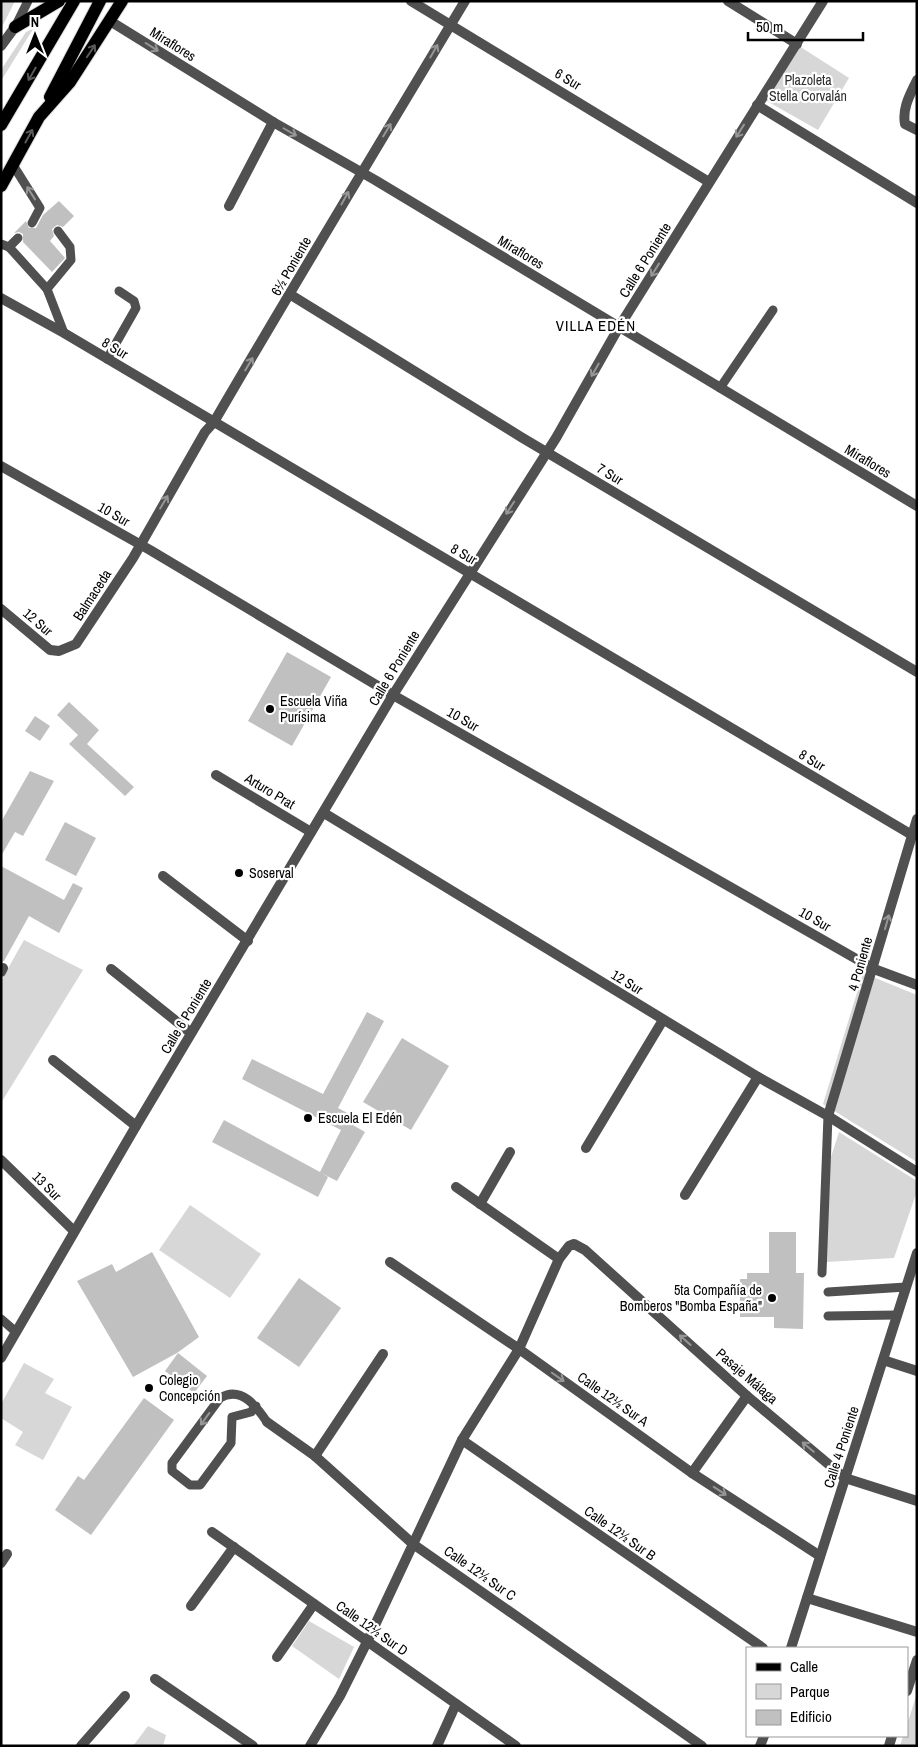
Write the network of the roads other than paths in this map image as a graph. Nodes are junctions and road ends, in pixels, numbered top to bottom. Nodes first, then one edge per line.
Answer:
1 (28, 1) edge
2 (59, 1) edge
3 (74, 1) edge
4 (100, 1) edge
5 (122, 1) edge
6 (412, 1) edge
7 (465, 1) edge
8 (728, 1) edge
9 (823, 1) edge
10 (110, 21) junction
11 (450, 24) junction
12 (15, 27) junction
13 (797, 44) junction
14 (1, 46) edge
15 (917, 80) edge
16 (757, 105) junction
17 (39, 117) junction
18 (273, 122) junction
19 (1, 126) edge
20 (917, 130) edge
21 (13, 165) junction
22 (362, 172) junction
23 (709, 182) junction
24 (1, 186) edge
25 (917, 204) edge
26 (228, 206) dead end
27 (32, 223) dead end
28 (58, 232) dead end
29 (18, 238) dead end
30 (5, 245) edge
31 (47, 289) junction
32 (119, 291) dead end
33 (291, 295) junction
34 (1, 298) edge
35 (773, 310) dead end
36 (619, 327) junction
37 (64, 333) junction
38 (107, 359) junction
39 (720, 388) junction
40 (214, 422) junction
41 (546, 452) junction
42 (1, 466) edge
43 (917, 506) edge
44 (141, 545) junction
45 (468, 572) junction
46 (1, 608) edge
47 (59, 651) joint
48 (917, 672) edge
49 (393, 694) junction
50 (216, 775) dead end
51 (324, 813) junction
52 (917, 819) edge
53 (311, 832) junction
54 (912, 835) junction
55 (163, 876) dead end
56 (248, 941) junction
57 (111, 969) dead end
58 (874, 969) junction
59 (917, 985) edge
60 (662, 1020) junction
61 (191, 1033) junction
62 (53, 1060) dead end
63 (758, 1077) junction
64 (828, 1116) junction
65 (136, 1126) junction
66 (586, 1148) dead end
67 (510, 1152) dead end
68 (1, 1160) edge
69 (917, 1172) edge
70 (456, 1187) dead end
71 (685, 1195) dead end
72 (480, 1204) junction
73 (74, 1231) junction
74 (917, 1253) edge
75 (559, 1259) junction
76 (390, 1262) dead end
77 (822, 1273) dead end
78 (906, 1287) junction
79 (828, 1292) dead end
80 (897, 1315) junction
81 (828, 1316) dead end
82 (1, 1319) edge
83 (16, 1332) junction
84 (518, 1349) junction
85 (382, 1354) dead end
86 (1, 1358) edge
87 (883, 1360) junction
88 (917, 1370) edge
89 (747, 1396) junction
90 (256, 1406) junction
91 (267, 1422) joint
92 (462, 1440) junction
93 (315, 1456) junction
94 (692, 1473) junction
95 (845, 1478) junction
96 (917, 1501) edge
97 (212, 1532) dead end
98 (413, 1544) junction
99 (234, 1548) junction
100 (820, 1556) junction
101 (807, 1598) junction
102 (314, 1604) junction
103 (192, 1606) dead end
104 (917, 1632) edge
105 (368, 1642) junction
106 (762, 1647) edge
107 (791, 1647) edge
108 (277, 1657) dead end
109 (917, 1660) edge
110 (155, 1679) dead end
111 (908, 1688) edge
112 (124, 1696) dead end
113 (456, 1704) junction
114 (81, 1746) edge
115 (253, 1746) edge
116 (310, 1746) edge
117 (437, 1746) edge
118 (516, 1746) edge
119 (702, 1746) edge

1 - 12 lane
2 - 12 main road
3 -> 19 main road
4 - 17 main road
5 - 10 main road
6 - 11 street, 6 Sur
7 - 11 street, 6½ Poniente
8 - 13 street
9 - 13 street, Calle 6 Poniente
17 -> 10 main road
10 -> 18 street, Miraflores
22 -> 11 street, 6½ Poniente
11 - 23 street, 6 Sur
12 - 14 street
13 - 16 street, Calle 6 Poniente
15 - 20 street
16 -> 23 street, Calle 6 Poniente
16 - 25 street
21 -> 17 main road
18 -> 22 street, Miraflores
18 - 26 street
21 - 24 main road
27 -> 21 lane
33 -> 22 street, 6½ Poniente
22 - 36 street, Miraflores
23 -> 36 street, Calle 6 Poniente
28 - 31 lane
29 - 30 lane
30 - 31 lane
31 - 37 lane
32 - 38 lane
40 -> 33 street, 6½ Poniente
33 - 41 street, 7 Sur
34 - 37 street, 8 Sur
35 - 39 lane
36 - 39 street, Miraflores
36 -> 41 street, Calle 6 Poniente
37 - 38 street, 8 Sur
38 - 40 street, 8 Sur
39 - 43 street, Miraflores
44 -> 40 street, 6½ Poniente
40 - 45 street, 8 Sur
41 -> 45 street, Calle 6 Poniente
41 - 48 street, 7 Sur
42 - 44 street, 10 Sur
44 - 47 street, Balmaceda
44 - 49 street, 10 Sur
45 - 49 street, Calle 6 Poniente
45 - 54 street, 8 Sur
46 - 47 street, 12 Sur
49 - 51 street, Calle 6 Poniente
49 - 58 street, 10 Sur
50 - 53 street, Arturo Prat
51 - 53 street, Calle 6 Poniente
51 - 60 street, 12 Sur
52 - 54 street, 4 Poniente
53 - 56 street, Calle 6 Poniente
58 -> 54 street, 4 Poniente
55 - 56 street
56 - 61 street, Calle 6 Poniente
57 - 61 street
58 - 59 street, 10 Sur
58 - 64 street, 4 Poniente
60 - 63 street, 12 Sur
60 - 66 street
61 - 65 street, Calle 6 Poniente
62 - 65 street
63 - 64 street, 12 Sur
63 - 71 street
64 - 69 street, 12 Sur
64 - 77 lane
65 - 73 street, Calle 6 Poniente
67 - 72 street
68 - 73 street, 13 Sur
70 - 72 street
72 - 75 street
73 - 83 street, Calle 6 Poniente
74 - 78 street, Calle 4 Poniente
75 - 84 street
89 -> 75 street, Pasaje Málaga
76 - 84 street, Calle 12½ Sur A
78 - 79 lane
78 - 80 street, Calle 4 Poniente
80 - 81 lane
80 - 87 street, Calle 4 Poniente
82 - 83 lane
83 - 86 street, Calle 6 Poniente
84 - 92 street
84 -> 94 street, Calle 12½ Sur A
85 - 93 street
87 - 88 street
87 - 95 street, Calle 4 Poniente
89 - 94 street
95 -> 89 street, Pasaje Málaga
90 -> 90 lane, Calle 12½ Sur C
90 - 91 lane, Calle 12½ Sur C
91 - 93 street, Calle 12½ Sur C
92 - 98 street
92 - 106 street, Calle 12½ Sur B
93 - 98 street, Calle 12½ Sur C
94 -> 100 street, Calle 12½ Sur A
95 - 96 street, Pasaje Málaga
95 - 100 street, Calle 4 Poniente
97 - 99 street, Calle 12½ Sur D
98 - 105 street
98 - 119 street, Calle 12½ Sur C
99 - 102 street, Calle 12½ Sur D
99 - 103 street
100 - 101 street, Calle 4 Poniente
101 - 104 street
101 - 107 street, Calle 4 Poniente
102 - 105 street, Calle 12½ Sur D
102 - 108 street
105 - 113 street, Calle 12½ Sur D
105 - 116 street
109 - 111 street
110 - 115 street
112 - 114 street
113 - 117 street
113 - 118 street, Calle 12½ Sur D

